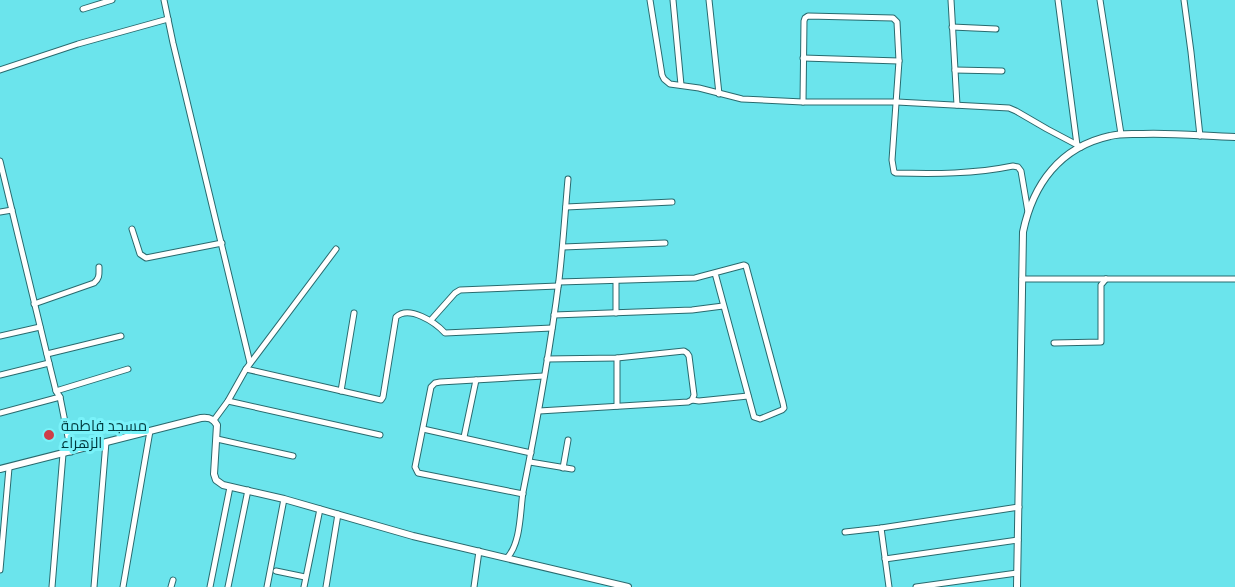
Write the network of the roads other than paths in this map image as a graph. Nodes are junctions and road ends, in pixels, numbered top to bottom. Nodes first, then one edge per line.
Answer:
1 (112, 0) edge
2 (164, 0) edge
3 (650, 0) edge
4 (672, 0) edge
5 (709, 0) edge
6 (951, 0) edge
7 (1058, 0) edge
8 (1101, 0) edge
9 (1184, 0) edge
10 (83, 9) dead end
11 (168, 19) junction
12 (951, 27) junction
13 (996, 29) dead end
14 (803, 58) junction
15 (899, 61) junction
16 (0, 70) edge
17 (955, 70) junction
18 (1002, 71) dead end
19 (681, 85) junction
20 (719, 94) junction
21 (803, 102) junction
22 (897, 102) junction
23 (957, 105) junction
24 (1121, 134) junction
25 (1200, 136) junction
26 (1235, 137) edge
27 (1079, 146) junction
28 (0, 161) edge
29 (568, 179) dead end
30 (672, 202) dead end
31 (566, 207) junction
32 (12, 210) junction
33 (0, 212) edge
34 (1028, 212) junction
35 (132, 230) dead end
36 (222, 243) junction
37 (665, 243) dead end
38 (563, 247) junction
39 (336, 249) dead end
40 (99, 267) dead end
41 (715, 273) junction
42 (1022, 279) junction
43 (1106, 279) junction
44 (1235, 279) edge
45 (616, 280) junction
46 (559, 284) junction
47 (34, 304) junction
48 (723, 306) junction
49 (354, 313) dead end
50 (616, 313) junction
51 (554, 315) junction
52 (430, 320) junction
53 (40, 327) junction
54 (552, 328) junction
55 (0, 336) edge
56 (121, 336) dead end
57 (1054, 343) dead end
58 (47, 354) junction
59 (617, 358) junction
60 (547, 359) junction
61 (49, 363) junction
62 (250, 363) junction
63 (128, 369) dead end
64 (246, 369) junction
65 (0, 375) edge
66 (544, 376) junction
67 (476, 380) junction
68 (56, 391) junction
69 (341, 391) junction
70 (748, 396) junction
71 (60, 398) junction
72 (692, 400) junction
73 (228, 401) junction
74 (617, 406) junction
75 (539, 411) junction
76 (0, 413) edge
77 (214, 420) junction
78 (423, 429) junction
79 (150, 431) junction
80 (380, 435) dead end
81 (464, 437) junction
82 (217, 439) junction
83 (568, 440) dead end
84 (106, 442) junction
85 (67, 453) junction
86 (531, 453) junction
87 (293, 456) dead end
88 (530, 462) junction
89 (9, 468) junction
90 (563, 468) junction
91 (0, 469) edge
92 (573, 469) dead end
93 (230, 487) junction
94 (249, 490) junction
95 (523, 494) junction
96 (284, 499) junction
97 (1019, 507) junction
98 (320, 509) junction
99 (338, 514) junction
100 (881, 528) junction
101 (845, 532) dead end
102 (1018, 540) junction
103 (479, 551) junction
104 (507, 558) junction
105 (885, 559) junction
106 (0, 570) edge
107 (276, 571) dead end
108 (1017, 573) junction
109 (305, 577) junction
110 (617, 586) edge
111 (52, 587) edge
112 (94, 587) edge
113 (123, 587) edge
114 (210, 587) edge
115 (228, 587) edge
116 (267, 587) edge
117 (304, 587) edge
118 (326, 587) edge
119 (474, 587) edge
120 (628, 587) edge
121 (890, 587) edge
122 (916, 587) edge
123 (1017, 587) edge

1 - 10 street
2 - 11 street
3 - 19 street
4 - 19 street
5 - 20 street
6 - 12 street
7 - 27 street
8 - 24 street
9 - 25 street
11 - 16 street
11 - 36 street
12 - 13 street
12 - 17 street
14 - 15 street
14 - 15 street
14 - 21 street
15 - 22 street
17 - 18 street
17 - 23 street
19 - 20 street
20 - 21 street
21 - 22 street
22 - 23 street
22 - 34 street
23 - 27 street
24 - 25 street
24 - 27 street
25 - 26 street
27 - 34 street
28 - 32 street
29 - 31 street
30 - 31 street
31 - 38 street
32 - 33 street
32 - 47 street
34 - 42 street
35 - 36 street
36 - 62 street
37 - 38 street
38 - 46 street
39 - 62 street
40 - 47 street
41 - 45 street
41 - 48 street
41 - 70 street
42 - 43 street
42 - 97 street
43 - 44 street
43 - 57 street
45 - 46 street
45 - 50 street
46 - 51 street
46 - 52 street
47 - 53 street
48 - 50 street
48 - 70 street
49 - 69 street
50 - 51 street
51 - 54 street
52 - 54 street
52 - 69 street
53 - 55 street
53 - 58 street
54 - 60 street
56 - 58 street
58 - 61 street
59 - 60 street
59 - 72 street
59 - 74 street
60 - 66 street
61 - 65 street
61 - 68 street
62 - 64 street
63 - 68 street
64 - 69 street
64 - 73 street
66 - 67 street
66 - 75 street
67 - 78 street
67 - 81 street
68 - 71 street
70 - 72 street
71 - 76 street
71 - 85 street
72 - 74 street
73 - 77 street
73 - 80 street
74 - 75 street
75 - 86 street
77 - 79 street
77 - 82 street
78 - 81 street
78 - 95 street
79 - 84 street
79 - 113 street
81 - 86 street
82 - 87 street
82 - 93 street
83 - 90 street
84 - 85 street
84 - 112 street
85 - 89 street
85 - 111 street
86 - 88 street
88 - 90 street
88 - 95 street
89 - 91 street
89 - 106 street
90 - 92 street
93 - 94 street
93 - 114 street
94 - 96 street
94 - 115 street
95 - 104 street
96 - 98 street
96 - 116 street
97 - 100 street
97 - 102 street
98 - 99 street
98 - 109 street
99 - 103 street
99 - 118 street
100 - 101 street
100 - 105 street
102 - 105 street
102 - 108 street
103 - 104 street
103 - 119 street
104 - 110 street
105 - 121 street
107 - 109 street
108 - 122 street
108 - 123 street
109 - 117 street
110 - 120 street

